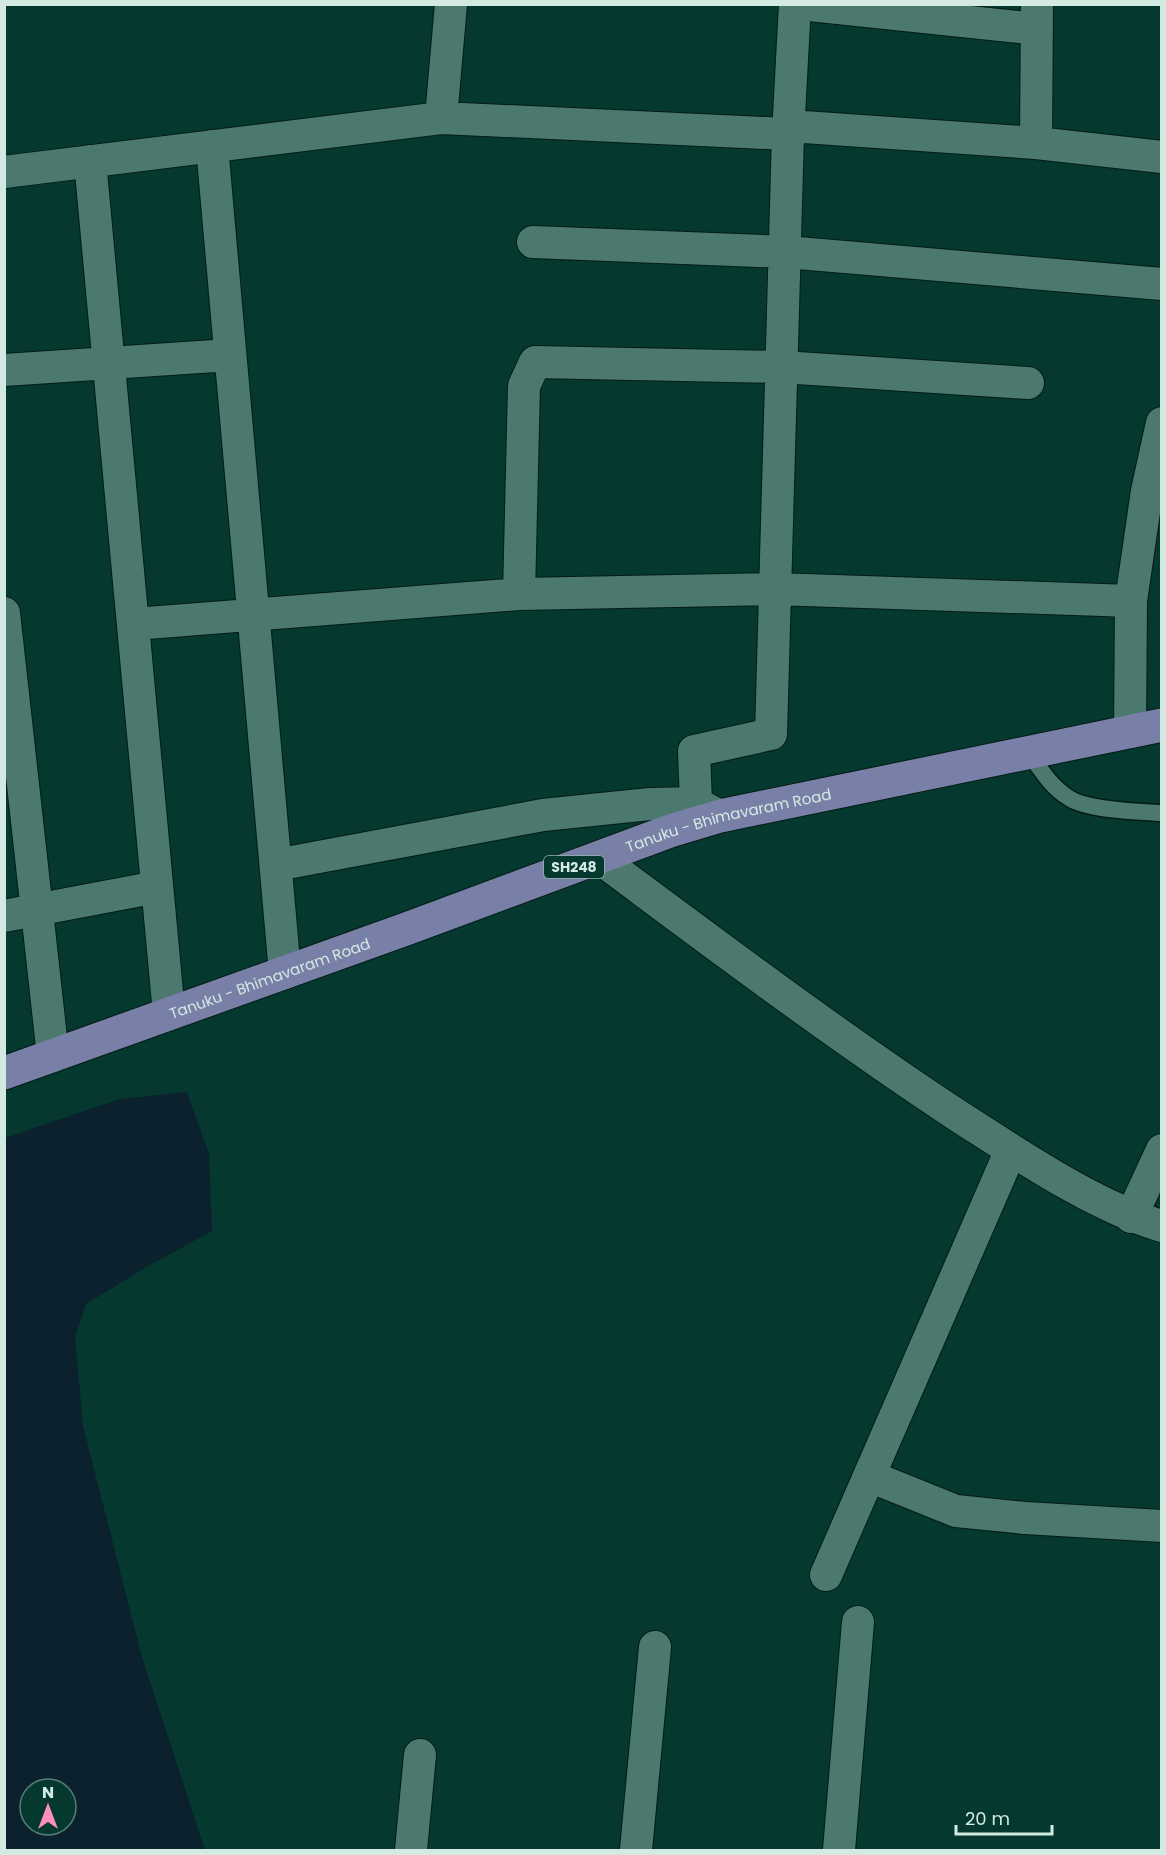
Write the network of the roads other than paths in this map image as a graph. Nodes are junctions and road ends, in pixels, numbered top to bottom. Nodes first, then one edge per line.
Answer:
1 (451, 4) edge
2 (795, 4) edge
3 (800, 4) edge
4 (1037, 17) edge
5 (441, 118) junction
6 (789, 130) junction
7 (1036, 143) junction
8 (212, 147) junction
9 (1161, 157) edge
10 (90, 161) junction
11 (4, 172) edge
12 (533, 242) dead end
13 (786, 252) junction
14 (1161, 284) edge
15 (230, 355) junction
16 (109, 363) junction
17 (782, 367) junction
18 (4, 370) edge
19 (1029, 383) dead end
20 (1161, 423) edge
21 (776, 590) junction
22 (519, 594) junction
23 (1131, 601) junction
24 (254, 615) junction
25 (134, 624) junction
26 (5, 625) edge
27 (1161, 725) edge
28 (1130, 732) junction
29 (1029, 753) junction
30 (708, 810) junction
31 (1161, 813) edge
32 (598, 858) junction
33 (276, 865) junction
34 (158, 887) junction
35 (37, 908) junction
36 (4, 916) edge
37 (285, 973) junction
38 (169, 1014) junction
39 (53, 1056) junction
40 (4, 1073) edge
41 (1011, 1150) junction
42 (1161, 1150) edge
43 (1131, 1217) junction
44 (1161, 1226) edge
45 (869, 1476) junction
46 (1161, 1526) edge
47 (826, 1575) dead end
48 (858, 1622) dead end
49 (655, 1647) dead end
50 (420, 1755) dead end
51 (411, 1851) edge
52 (636, 1851) edge
53 (839, 1851) edge

1 - 5 street
2 - 6 street
3 - 4 street
4 - 7 street
5 - 6 street
5 - 8 street
6 - 7 street
6 - 13 street
7 - 9 street
8 - 10 street
8 - 15 street
10 - 11 street
10 - 16 street
12 - 13 street
13 - 14 street
13 - 17 street
15 - 16 street
15 - 24 street
16 - 18 street
16 - 25 street
17 - 19 street
17 - 21 street
17 - 22 street
20 - 23 street
21 - 22 street
21 - 23 street
21 - 30 street
22 - 24 street
23 - 28 street
24 - 25 street
24 - 33 street
25 - 34 street
26 - 35 street
27 - 28 main road, Tanuku - Bhimavaram Road / SH248
28 - 29 main road, Tanuku - Bhimavaram Road / SH248
29 - 30 main road, Tanuku - Bhimavaram Road / SH248
29 - 31 lane
30 - 32 main road, Tanuku - Bhimavaram Road / SH248
30 - 33 street
32 - 37 main road, Tanuku - Bhimavaram Road / SH248
32 - 41 street
33 - 37 street
34 - 35 street
34 - 38 street
35 - 36 street
35 - 39 street
37 - 38 main road, Tanuku - Bhimavaram Road / SH248
38 - 39 main road, Tanuku - Bhimavaram Road / SH248
39 - 40 main road, Tanuku - Bhimavaram Road / SH248
41 - 43 street
41 - 45 street
42 - 43 street
43 - 44 street
45 - 46 street
45 - 47 street
48 - 53 street
49 - 52 street
50 - 51 street

